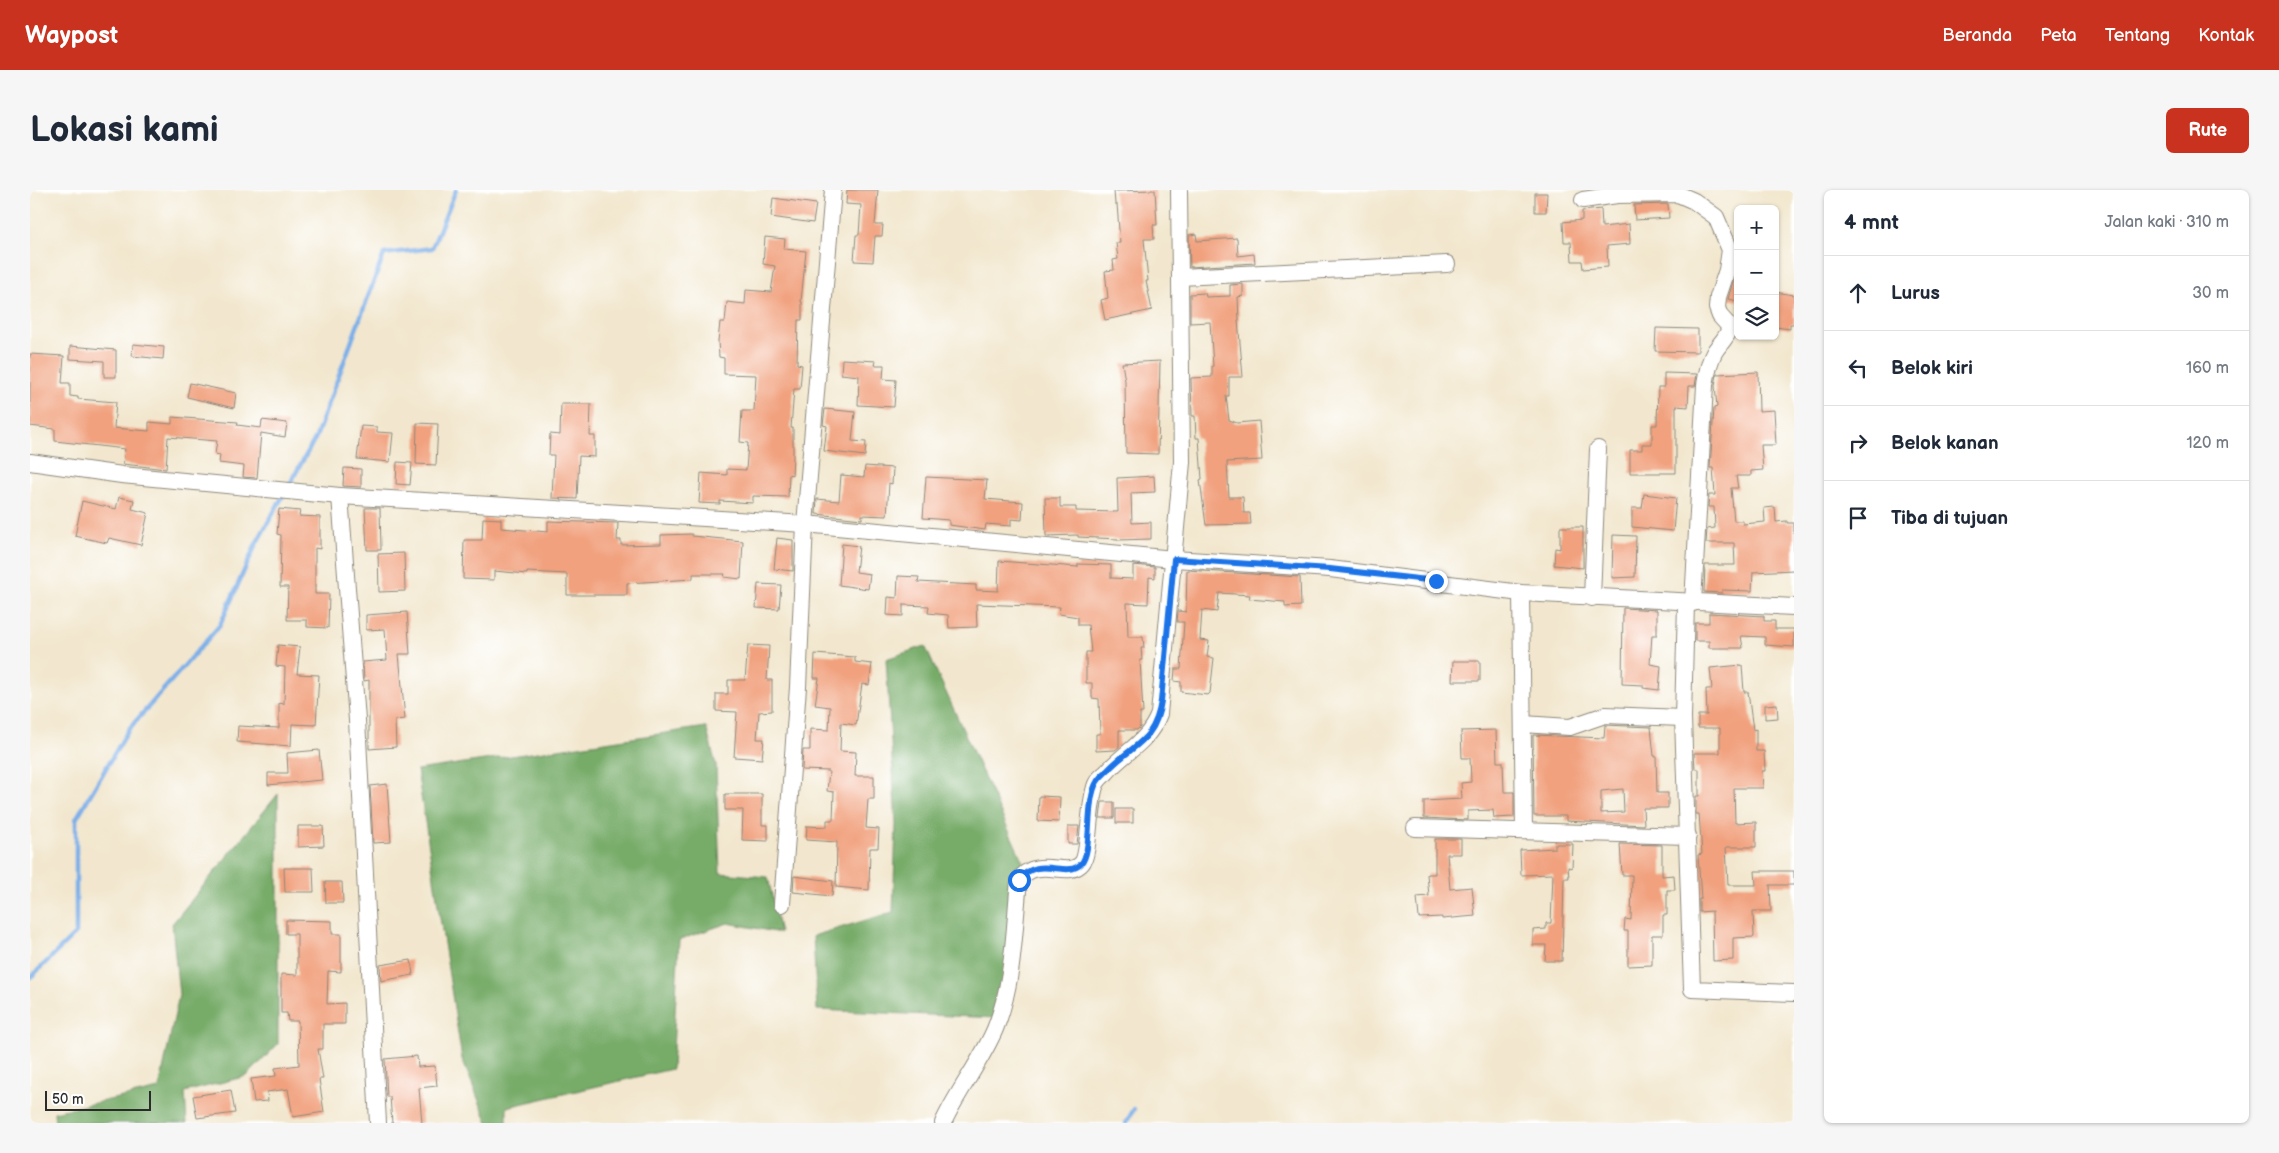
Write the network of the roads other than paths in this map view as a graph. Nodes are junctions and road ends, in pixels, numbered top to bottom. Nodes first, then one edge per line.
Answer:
1 (833, 190) edge
2 (1179, 190) edge
3 (1617, 192) edge
4 (1583, 200) dead end
5 (1447, 264) dead end
6 (1180, 277) junction
7 (1598, 449) dead end
8 (30, 462) edge
9 (340, 496) junction
10 (805, 524) junction
11 (1174, 559) junction
12 (1521, 593) junction
13 (1592, 598) junction
14 (1689, 603) junction
15 (1794, 607) edge
16 (1683, 718) junction
17 (1522, 724) junction
18 (1415, 828) dead end
19 (1524, 831) junction
20 (1688, 836) junction
21 (782, 904) dead end
22 (1794, 993) edge
23 (378, 1123) edge
24 (943, 1123) edge

1 - 10 street
2 - 6 street
3 - 4 street
3 - 14 street
5 - 6 street
6 - 11 street
7 - 13 street
8 - 9 street
9 - 10 street
9 - 23 street
10 - 11 street
10 - 21 street
11 - 12 street
11 - 24 street
12 - 13 street
12 - 17 street
13 - 14 street
14 - 15 street
14 - 16 street
16 - 17 street
16 - 20 street
17 - 19 street
18 - 19 street
19 - 20 street
20 - 22 street

